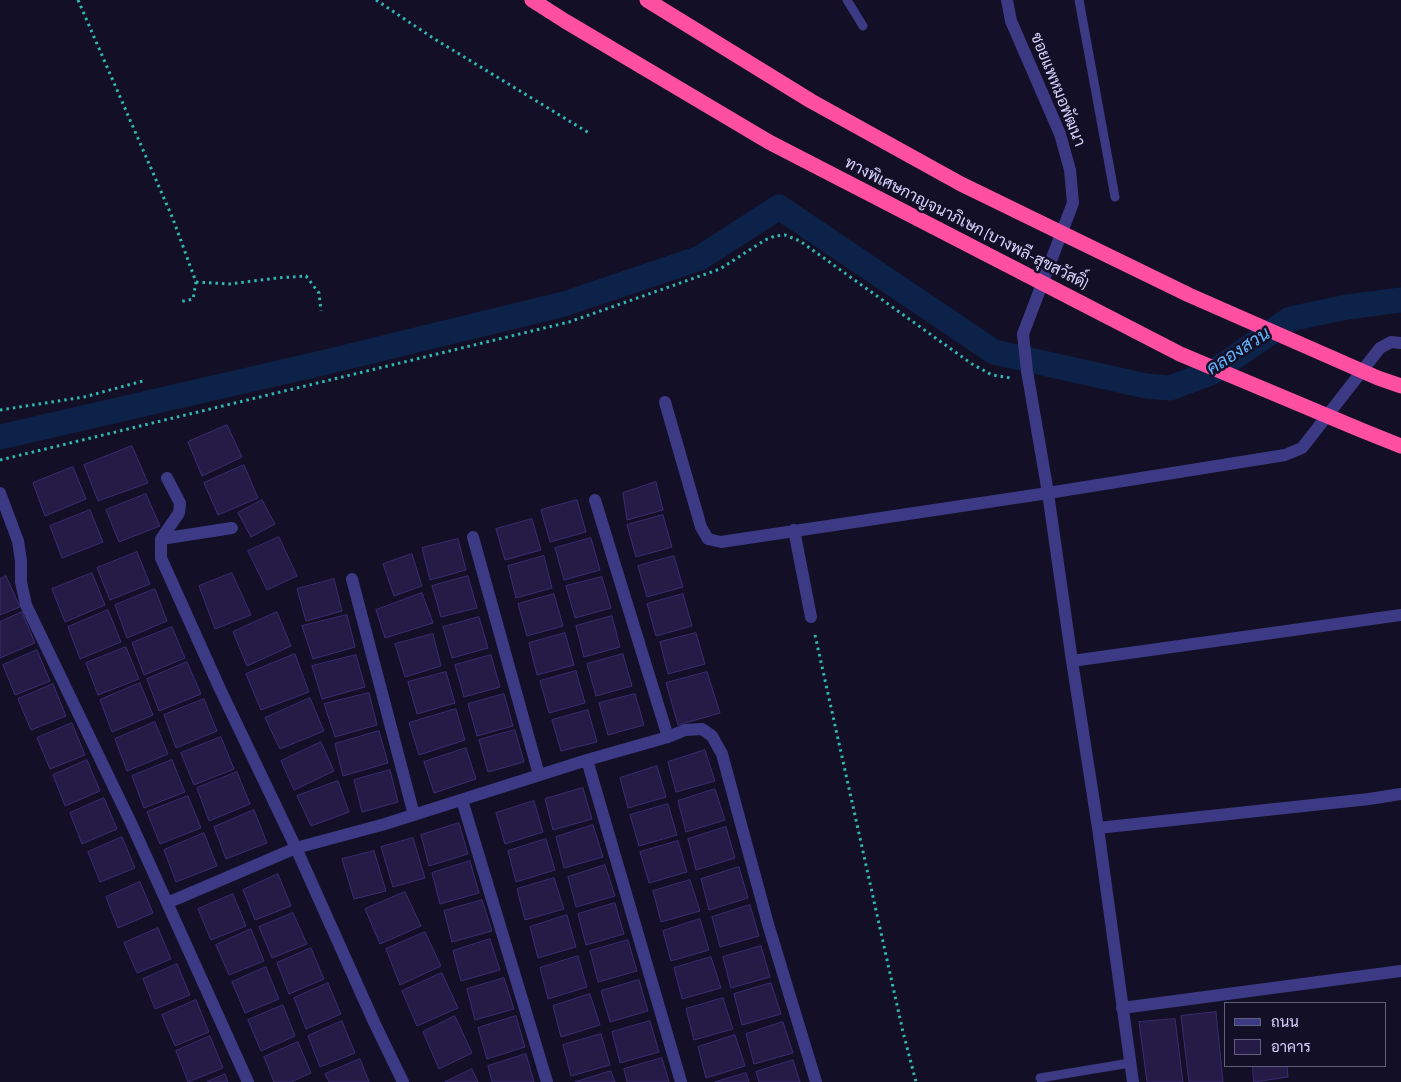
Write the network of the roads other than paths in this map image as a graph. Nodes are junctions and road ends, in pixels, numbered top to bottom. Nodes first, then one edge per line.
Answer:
1 (532, 0) edge
2 (647, 0) edge
3 (847, 0) edge
4 (1007, 0) edge
5 (1078, 0) edge
6 (863, 26) dead end
7 (1115, 198) dead end
8 (1401, 343) edge
9 (1401, 386) edge
10 (665, 402) dead end
11 (1401, 446) edge
12 (167, 478) dead end
13 (0, 493) edge
14 (1048, 493) junction
15 (594, 500) dead end
16 (232, 528) dead end
17 (794, 530) junction
18 (473, 537) dead end
19 (161, 539) junction
20 (352, 579) dead end
21 (1401, 615) edge
22 (811, 617) road end
23 (1072, 661) junction
24 (668, 737) junction
25 (587, 760) junction
26 (539, 775) junction
27 (1401, 794) edge
28 (462, 800) junction
29 (414, 815) junction
30 (1098, 828) junction
31 (296, 848) junction
32 (167, 903) junction
33 (1401, 970) edge
34 (1122, 1008) junction
35 (1130, 1063) junction
36 (1040, 1078) dead end
37 (248, 1082) edge
38 (404, 1082) edge
39 (547, 1082) edge
40 (681, 1082) edge
41 (816, 1082) edge
42 (1133, 1082) edge

1 - 11 highway, ทางพิเศษกาญจนาภิเษก (บางพลี-สุขสวัสดิ์), bridge
2 - 9 highway, ทางพิเศษกาญจนาภิเษก (บางพลี-สุขสวัสดิ์), bridge
3 - 6 lane
4 - 14 street, ซอยแพหมอพัฒนา
5 - 7 lane
8 - 14 street
10 - 17 street
12 - 19 street
13 - 32 street
14 - 17 street
14 - 23 street
15 - 24 street
16 - 19 street
17 - 22 street
18 - 26 street
19 - 31 street
20 - 29 street
21 - 23 street
23 - 30 street
24 - 25 street
24 - 41 street
25 - 26 street
25 - 40 street
26 - 28 street
27 - 30 street
28 - 29 street
28 - 39 street
29 - 31 street
30 - 34 street
31 - 32 street
31 - 38 street
32 - 37 street
33 - 34 street
34 - 35 street
35 - 36 lane
35 - 42 street

